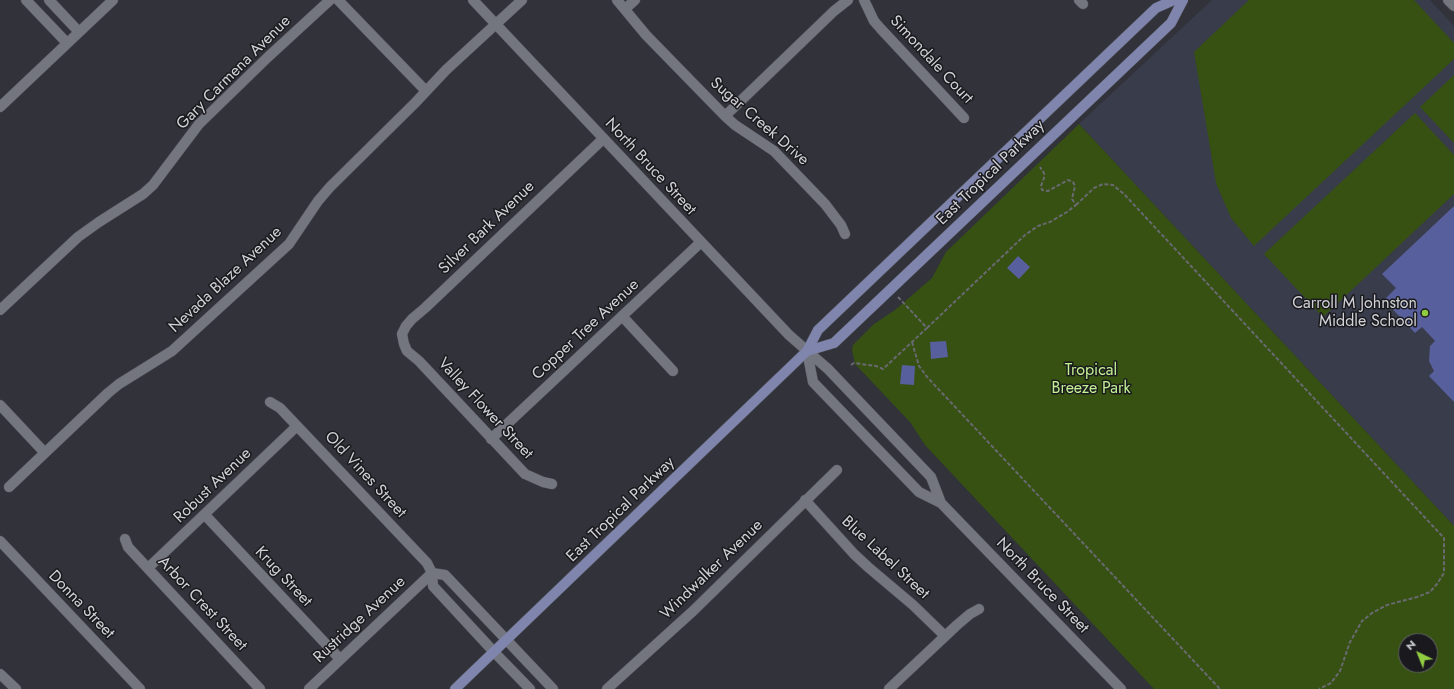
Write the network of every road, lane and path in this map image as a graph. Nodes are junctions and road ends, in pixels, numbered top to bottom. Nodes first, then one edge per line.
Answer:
1 (26, 0) edge
2 (49, 0) edge
3 (113, 0) edge
4 (330, 0) edge
5 (338, 0) edge
6 (473, 0) edge
7 (522, 0) edge
8 (617, 0) edge
9 (635, 0) edge
10 (848, 0) edge
11 (864, 0) edge
12 (1174, 0) edge
13 (1183, 0) edge
14 (1448, 0) edge
15 (1454, 6) edge
16 (625, 9) junction
17 (495, 24) junction
18 (79, 32) junction
19 (67, 43) junction
20 (426, 91) junction
21 (0, 107) edge
22 (725, 116) junction
23 (964, 118) dead end
24 (603, 139) junction
25 (1040, 168) dead end
26 (1076, 205) junction
27 (845, 234) dead end
28 (700, 243) junction
29 (891, 289) junction
30 (0, 310) edge
31 (622, 316) junction
32 (927, 328) junction
33 (912, 342) junction
34 (404, 344) joint
35 (807, 352) junction
36 (851, 365) dead end
37 (673, 371) dead end
38 (270, 402) dead end
39 (0, 405) edge
40 (297, 426) junction
41 (491, 439) junction
42 (45, 453) junction
43 (837, 470) dead end
44 (552, 484) dead end
45 (9, 487) dead end
46 (806, 500) junction
47 (941, 502) junction
48 (205, 515) junction
49 (124, 539) dead end
50 (0, 541) edge
51 (148, 568) junction
52 (432, 573) junction
53 (467, 598) junction
54 (979, 609) dead end
55 (455, 610) junction
56 (945, 636) junction
57 (506, 640) junction
58 (494, 652) junction
59 (340, 659) junction
60 (0, 674) edge
61 (16, 689) edge
62 (140, 689) edge
63 (260, 689) edge
64 (309, 689) edge
65 (455, 689) edge
66 (530, 689) edge
67 (553, 689) edge
68 (607, 689) edge
69 (889, 689) edge
70 (1121, 689) edge
71 (1220, 689) edge
72 (1319, 689) edge

1 - 19 street
2 - 18 street
3 - 18 street
4 - 30 street, Gary Carmena Avenue
5 - 20 street
6 - 17 street, North Bruce Street
7 - 17 street, Nevada Blaze Avenue
8 - 16 street, Sugar Creek Drive
9 - 16 street
10 - 22 street
11 - 23 street, Simondale Court
12 - 35 main road, East Tropical Parkway
13 - 29 main road, East Tropical Parkway
14 - 15 street
16 - 22 street, Sugar Creek Drive
17 - 20 street, Nevada Blaze Avenue
17 - 24 street, North Bruce Street
18 - 19 street
19 - 21 street
20 - 42 street, Nevada Blaze Avenue
22 - 27 street, Sugar Creek Drive
24 - 28 street, North Bruce Street
24 - 34 street, Silver Bark Avenue
25 - 26 path
26 - 32 path
26 - 72 path
28 - 31 street, Copper Tree Avenue
28 - 35 street, North Bruce Street
29 - 32 path
29 - 35 main road, East Tropical Parkway
31 - 37 street
31 - 41 street, Copper Tree Avenue
32 - 33 path
33 - 36 path
33 - 71 path
34 - 41 street, Valley Flower Street
35 - 47 street, North Bruce Street
35 - 47 street, North Bruce Street
35 - 57 main road, East Tropical Parkway
38 - 40 street, Old Vines Street
39 - 42 street
40 - 48 street, Robust Avenue
40 - 52 street, Old Vines Street
41 - 44 street, Valley Flower Street
42 - 45 street, Nevada Blaze Avenue
43 - 46 street, Windwalker Avenue
46 - 56 street, Blue Label Street
46 - 68 street, Windwalker Avenue
47 - 70 street, North Bruce Street
48 - 51 street, Robust Avenue
48 - 59 street, Krug Street
49 - 51 street, Arbor Crest Street
50 - 62 street, Donna Street
51 - 63 street, Arbor Crest Street
52 - 53 street
52 - 55 street, Old Vines Street
52 - 59 street, Rustridge Avenue
53 - 55 street
53 - 57 street
54 - 56 street
55 - 58 street, Old Vines Street
56 - 69 street
57 - 58 main road, East Tropical Parkway
57 - 67 street
58 - 65 main road, East Tropical Parkway
58 - 66 street, Old Vines Street
59 - 64 street, Rustridge Avenue
60 - 61 street

